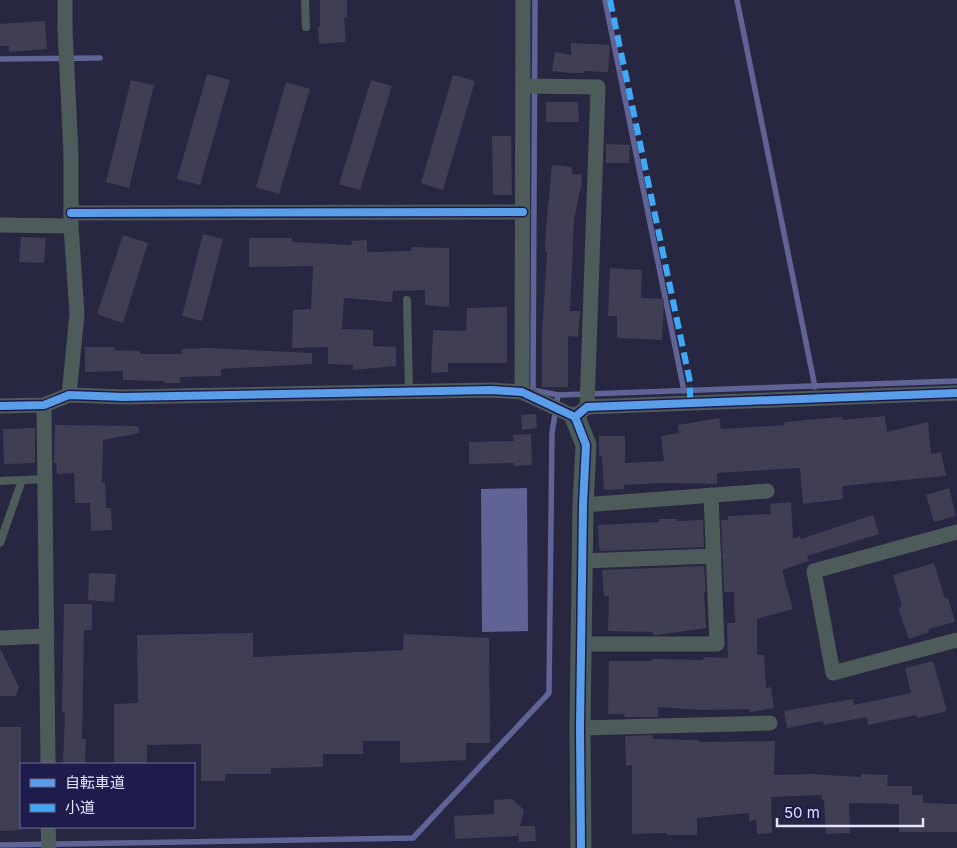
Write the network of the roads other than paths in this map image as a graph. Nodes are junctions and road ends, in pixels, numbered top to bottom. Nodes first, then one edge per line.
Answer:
1 (65, 0) edge
2 (305, 0) edge
3 (523, 0) edge
4 (306, 27) dead end
5 (523, 86) junction
6 (523, 212) junction
7 (71, 219) junction
8 (0, 225) edge
9 (407, 300) dead end
10 (409, 392) junction
11 (522, 392) junction
12 (957, 393) edge
13 (69, 395) junction
14 (44, 405) junction
15 (0, 406) edge
16 (581, 412) junction
17 (45, 479) junction
18 (22, 480) junction
19 (0, 481) edge
20 (767, 491) dead end
21 (711, 495) junction
22 (583, 505) junction
23 (957, 532) edge
24 (0, 543) edge
25 (714, 556) junction
26 (582, 561) junction
27 (46, 636) junction
28 (0, 638) edge
29 (957, 640) edge
30 (581, 644) junction
31 (770, 723) dead end
32 (580, 728) junction
33 (48, 763) edge
34 (48, 828) edge
35 (48, 848) edge
36 (581, 848) edge

1 - 7 street
2 - 4 lane
3 - 5 street
5 - 6 street
5 - 16 street
6 - 7 street
6 - 11 street
7 - 8 street
7 - 13 street
9 - 10 lane
10 - 11 street
10 - 13 street
11 - 16 street
12 - 16 street
13 - 14 street
14 - 15 street
14 - 17 street
16 - 22 street
17 - 18 lane
17 - 27 street
18 - 19 lane
18 - 24 lane
20 - 21 street
21 - 22 street
21 - 25 street
22 - 26 street
23 - 29 street
25 - 26 street
25 - 30 street
26 - 30 street
27 - 28 street
27 - 33 street
30 - 32 street
31 - 32 street
32 - 36 street
34 - 35 street

